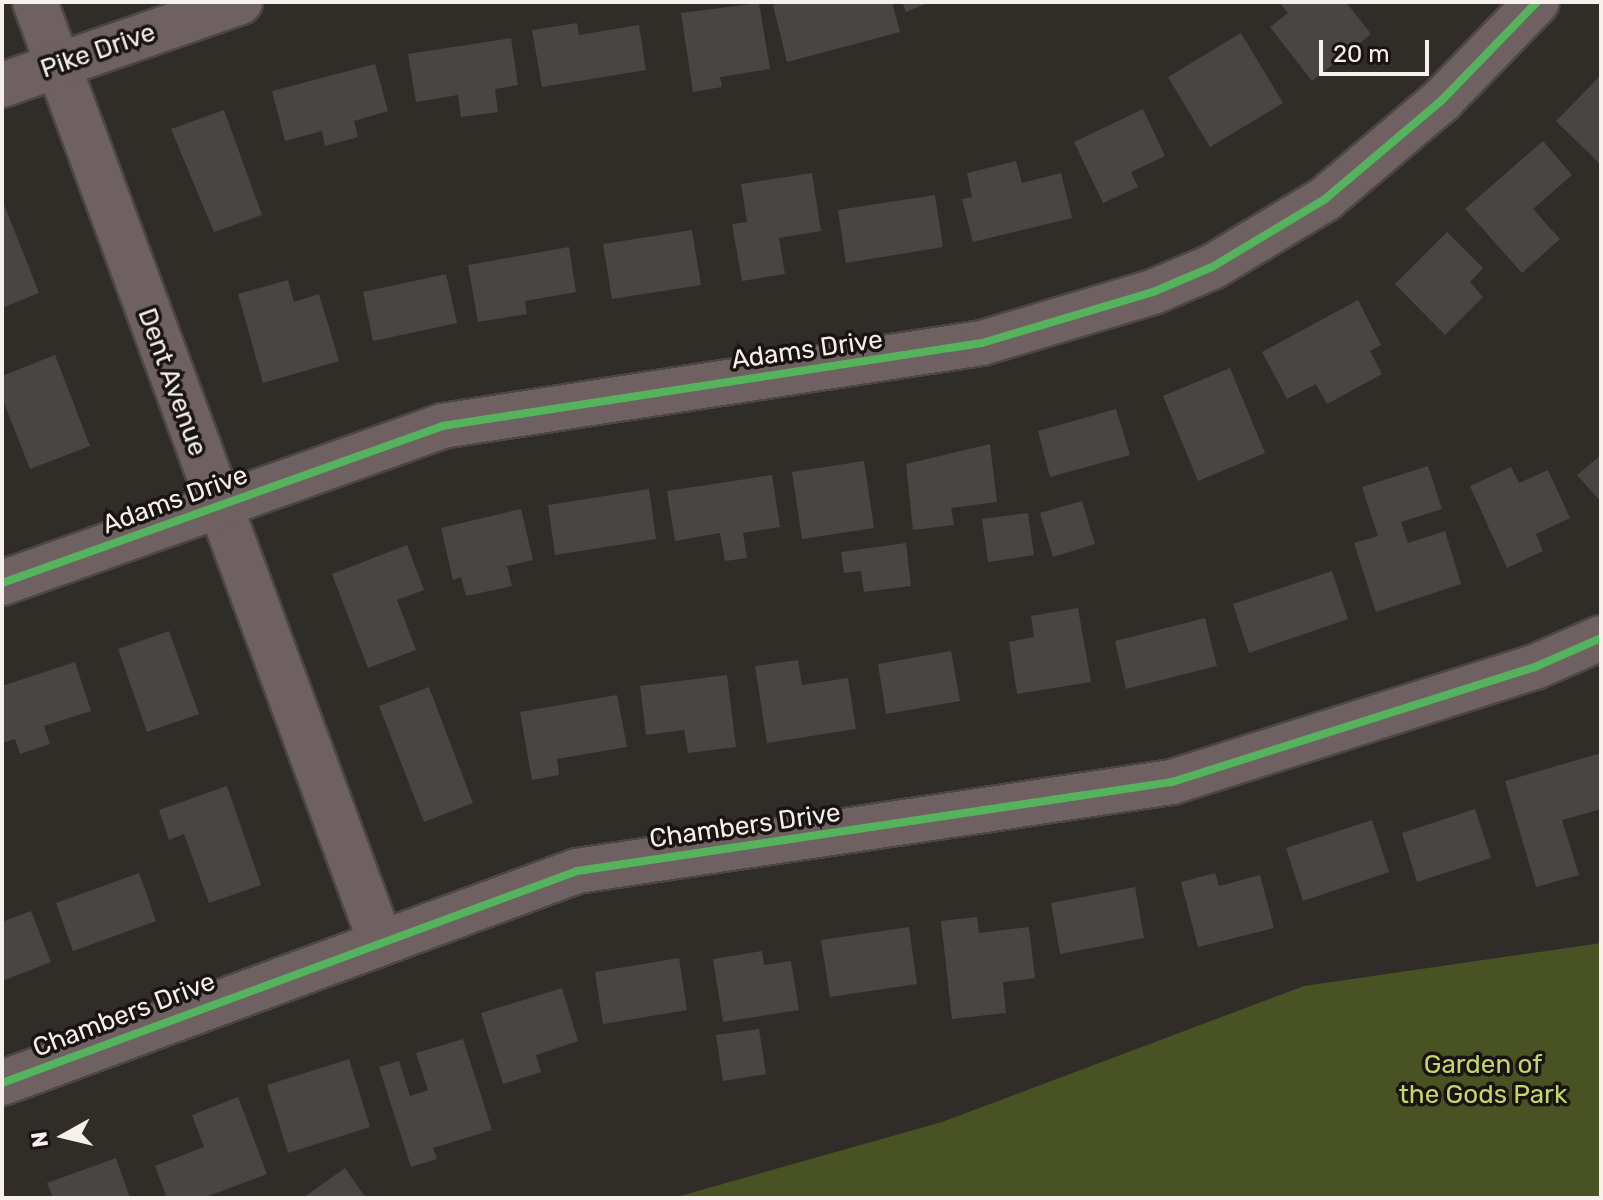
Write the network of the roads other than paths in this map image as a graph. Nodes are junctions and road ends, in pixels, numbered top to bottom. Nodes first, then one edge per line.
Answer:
1 (35, 2) edge
2 (240, 2) edge
3 (1537, 2) edge
4 (57, 65) junction
5 (2, 85) edge
6 (217, 507) junction
7 (2, 583) edge
8 (1601, 638) edge
9 (380, 940) junction
10 (2, 1083) edge

1 - 4 street, Dent Avenue
2 - 4 street, Pike Drive
3 - 6 street, Adams Drive
4 - 5 street, Pike Drive
4 - 6 street, Dent Avenue
6 - 7 street, Adams Drive
6 - 9 street, Dent Avenue
8 - 9 street, Chambers Drive
9 - 10 street, Chambers Drive

